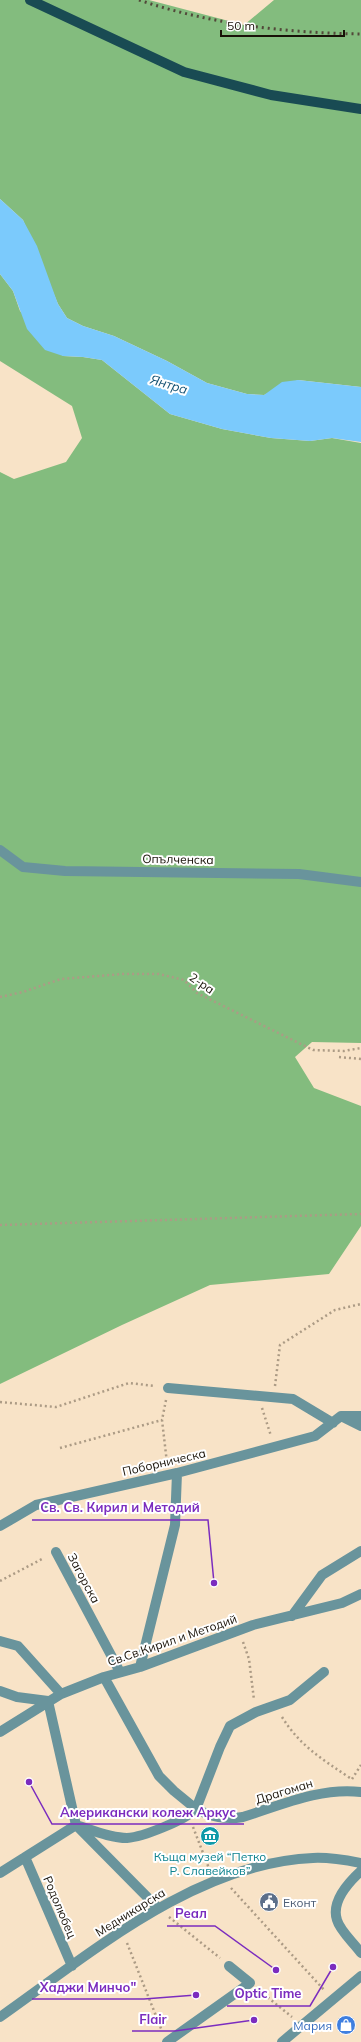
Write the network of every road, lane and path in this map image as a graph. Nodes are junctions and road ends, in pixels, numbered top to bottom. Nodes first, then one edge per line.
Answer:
1 (30, 0) edge
2 (361, 109) edge
3 (0, 850) edge
4 (361, 882) edge
5 (0, 997) edge
6 (361, 1048) edge
7 (339, 1057) dead end
8 (361, 1060) edge
9 (361, 1214) edge
10 (0, 1225) edge
11 (361, 1304) edge
12 (168, 1388) junction
13 (258, 1396) junction
14 (274, 1397) junction
15 (0, 1402) edge
16 (361, 1416) edge
17 (337, 1419) junction
18 (162, 1420) junction
19 (361, 1426) edge
20 (275, 1447) junction
21 (60, 1448) dead end
22 (172, 1474) junction
23 (0, 1526) edge
24 (361, 1551) edge
25 (56, 1552) joint
26 (0, 1581) edge
27 (361, 1594) edge
28 (292, 1616) junction
29 (239, 1630) junction
30 (0, 1641) edge
31 (140, 1667) junction
32 (120, 1672) junction
33 (324, 1672) dead end
34 (104, 1677) junction
35 (0, 1691) edge
36 (61, 1694) junction
37 (48, 1701) junction
38 (274, 1704) junction
39 (256, 1712) junction
40 (0, 1732) edge
41 (352, 1779) dead end
42 (361, 1792) edge
43 (192, 1812) junction
44 (76, 1825) junction
45 (25, 1857) junction
46 (361, 1863) edge
47 (361, 1871) edge
48 (0, 1874) edge
49 (218, 1880) junction
50 (158, 1908) junction
51 (122, 1931) junction
52 (361, 1953) edge
53 (72, 1966) junction
54 (229, 1966) joint
55 (361, 1976) edge
56 (250, 1983) junction
57 (333, 1999) junction
58 (0, 2017) edge
59 (302, 2025) junction
60 (158, 2042) edge
61 (168, 2042) edge
62 (282, 2042) edge

1 - 2 main road
3 - 4 street, Опълченска
5 - 6 path, 2-ра
7 - 8 path
9 - 10 path
11 - 14 path
12 - 13 street
12 - 15 path
12 - 18 path
13 - 14 street
13 - 20 path
14 - 17 street
16 - 17 street
17 - 19 street
17 - 20 street, Поборническа
18 - 21 path
18 - 22 path
20 - 22 street, Поборническа
22 - 23 street, Поборническа
22 - 31 street
24 - 28 street
25 - 26 path, Загорска
25 - 32 street, Загорска
27 - 28 street, Св.Св.Кирил и Методий
28 - 29 street, Св.Св.Кирил и Методий
29 - 31 street, Св.Св.Кирил и Методий
29 - 39 path
30 - 36 street
31 - 32 street, Св.Св.Кирил и Методий
32 - 34 street, Св.Св.Кирил и Методий
33 - 38 street
34 - 36 street, Св.Св.Кирил и Методий
34 - 43 street, Драгоман
35 - 37 street
36 - 37 street, Св.Св.Кирил и Методий
37 - 40 street, Св.Св.Кирил и Методий
37 - 44 street
38 - 39 street
38 - 41 path
39 - 43 street
42 - 43 street, Драгоман
43 - 44 street
43 - 49 path
44 - 45 street
44 - 50 street
45 - 48 street
45 - 53 street, Родолюбец
46 - 49 street, Медникарска
47 - 52 street
49 - 50 street, Медникарска
49 - 57 path
50 - 51 street, Медникарска
50 - 54 path
51 - 53 street, Медникарска
51 - 61 path
53 - 58 street, Медникарска
54 - 56 street
55 - 57 street
56 - 59 path
56 - 61 street
57 - 59 street
59 - 62 street
60 - 61 street

